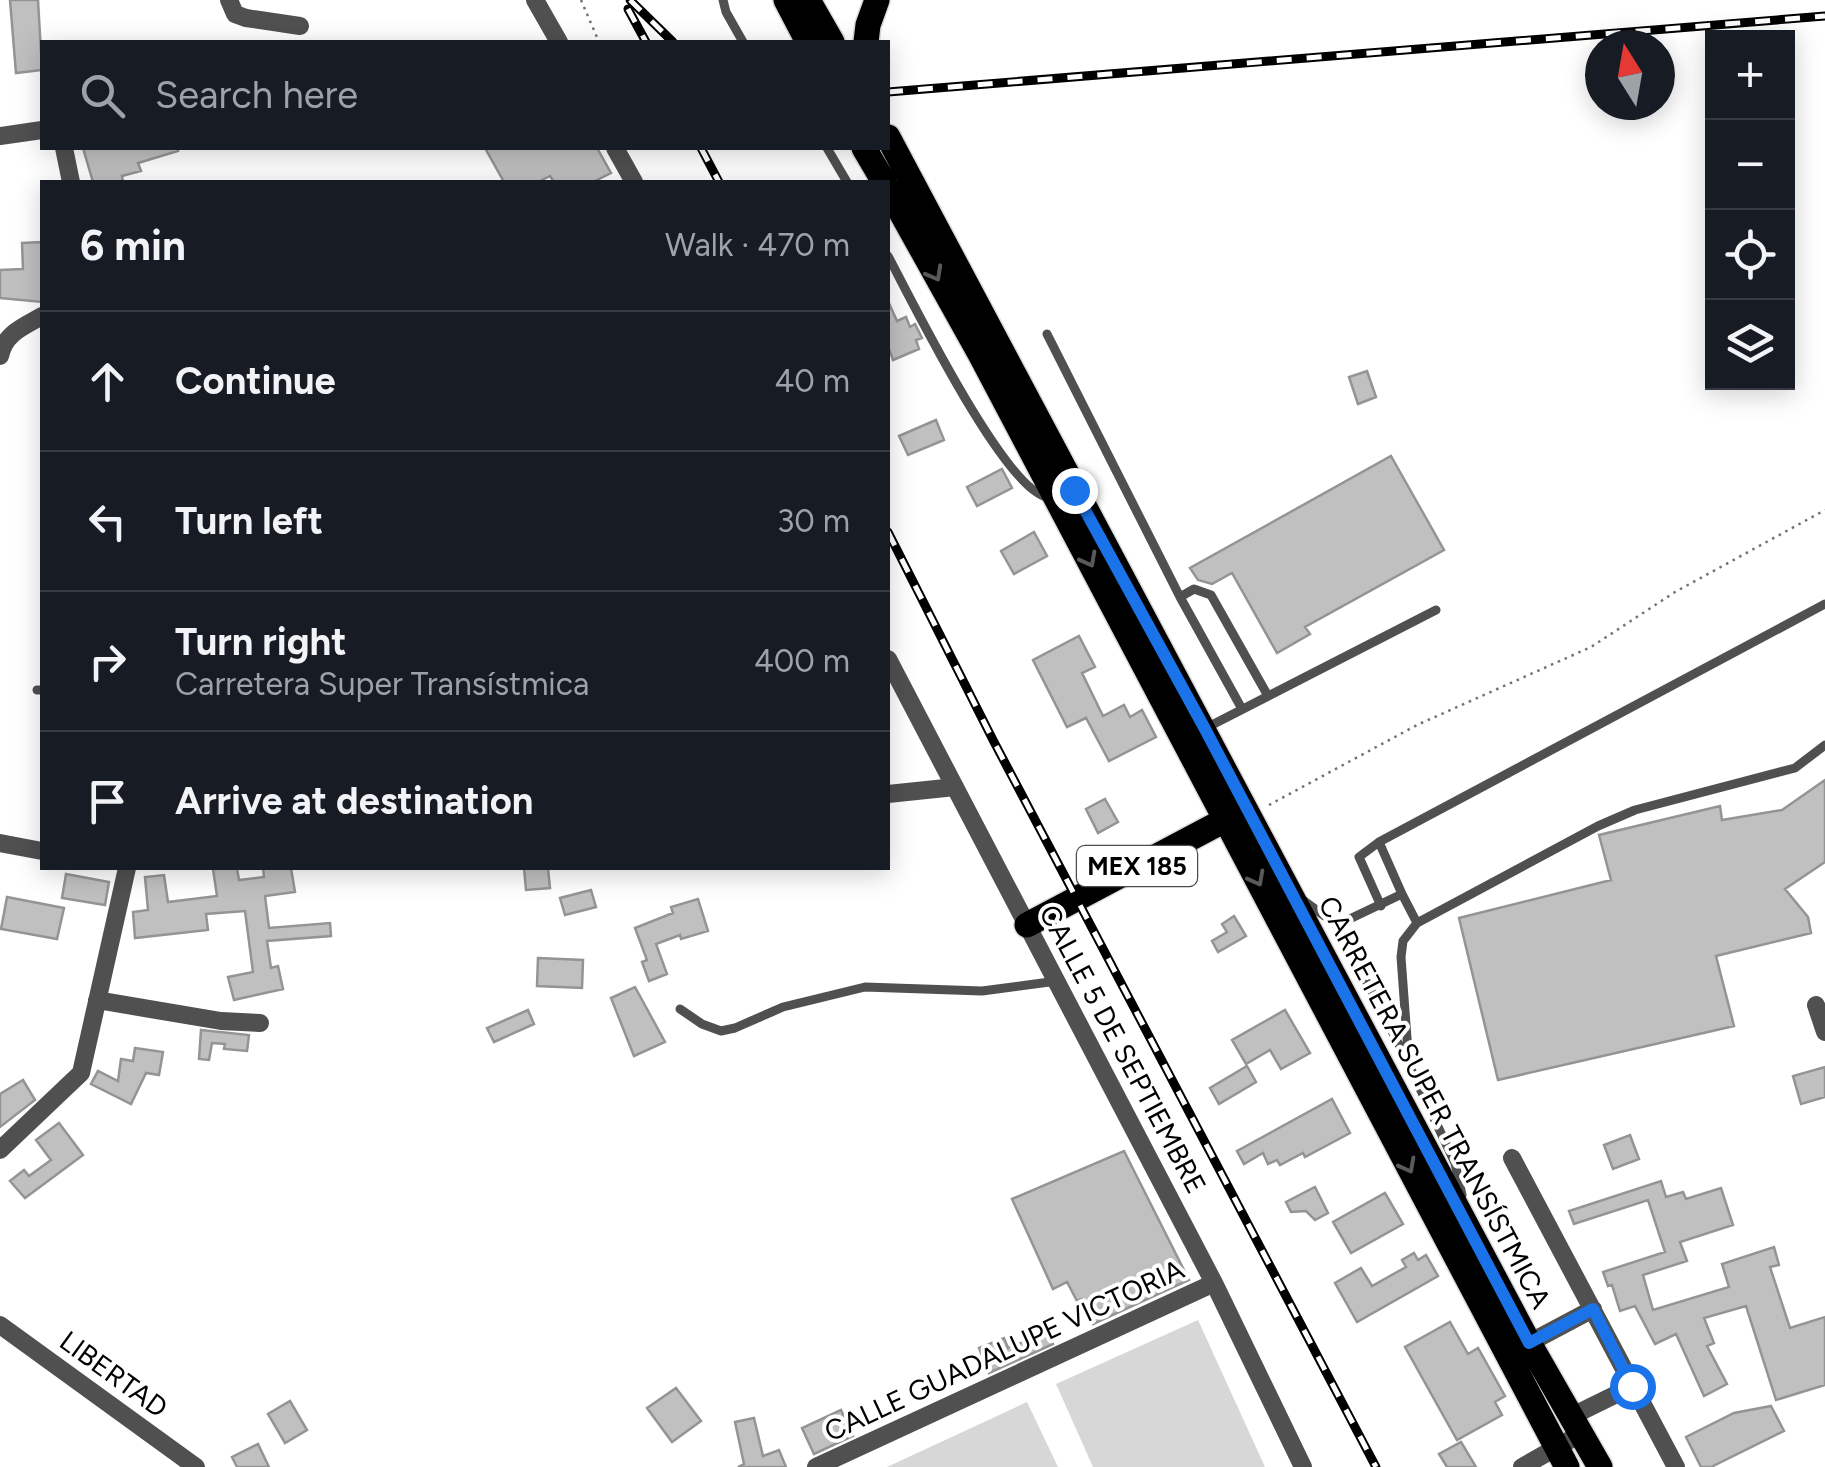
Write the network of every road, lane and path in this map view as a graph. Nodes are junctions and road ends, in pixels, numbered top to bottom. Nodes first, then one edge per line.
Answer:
1 (229, 0) edge
2 (535, 0) edge
3 (581, 0) edge
4 (723, 0) edge
5 (786, 0) edge
6 (808, 0) edge
7 (877, 0) edge
8 (300, 26) dead end
9 (558, 40) edge
10 (597, 40) edge
11 (742, 40) edge
12 (807, 40) edge
13 (831, 40) edge
14 (866, 40) edge
15 (40, 130) edge
16 (0, 136) edge
17 (890, 137) edge
18 (64, 150) edge
19 (616, 150) edge
20 (829, 150) edge
21 (865, 150) edge
22 (71, 180) edge
23 (633, 180) edge
24 (846, 180) edge
25 (883, 180) edge
26 (890, 193) edge
27 (890, 260) edge
28 (40, 317) edge
29 (1046, 334) dead end
30 (0, 356) edge
31 (1065, 494) junction
32 (1825, 510) edge
33 (1180, 597) junction
34 (1825, 604) edge
35 (1436, 610) dead end
36 (890, 663) edge
37 (1268, 696) junction
38 (1242, 710) junction
39 (1194, 734) junction
40 (1825, 745) edge
41 (955, 787) junction
42 (890, 794) edge
43 (1238, 817) junction
44 (0, 842) edge
45 (1379, 842) junction
46 (40, 851) edge
47 (127, 870) edge
48 (1290, 891) junction
49 (1402, 894) junction
50 (1381, 906) junction
51 (1416, 923) junction
52 (1337, 924) junction
53 (1027, 925) junction
54 (1056, 981) junction
55 (97, 1000) junction
56 (1816, 1006) dead end
57 (680, 1009) dead end
58 (260, 1024) dead end
59 (1825, 1032) edge
60 (1409, 1064) junction
61 (0, 1150) edge
62 (1512, 1158) dead end
63 (1470, 1231) junction
64 (1214, 1284) junction
65 (1593, 1309) junction
66 (0, 1325) edge
67 (1529, 1343) junction
68 (1632, 1386) junction
69 (1577, 1451) edge
70 (196, 1467) edge
71 (816, 1467) edge
72 (1303, 1467) edge
73 (1522, 1467) edge
74 (1676, 1467) edge

1 - 8 street
2 - 9 street
3 - 10 path
4 - 11 lane
5 - 12 main road
6 - 13 main road
7 - 14 main road
15 - 16 street
17 - 31 main road, CARRETERA SUPER TRANSÍSTMICA / MEX 185
18 - 22 street
19 - 23 street
20 - 24 lane
21 - 25 main road, MEX 185
26 -> 31 main road, MEX 185
27 - 31 lane
28 - 30 street
29 - 33 lane
31 - 39 main road, CARRETERA SUPER TRANSÍSTMICA / MEX 185
32 - 43 path
33 - 37 lane
33 - 38 lane
34 - 45 lane
35 - 37 lane
36 - 41 street, CALLE 5 DE SEPTIEMBRE
37 - 38 lane
38 - 39 lane
39 - 43 main road, CARRETERA SUPER TRANSÍSTMICA / MEX 185
40 - 51 lane
41 - 42 street
41 - 53 street, CALLE 5 DE SEPTIEMBRE
43 - 48 main road, CARRETERA SUPER TRANSÍSTMICA / MEX 185
43 - 53 main road, MEX 185
43 -> 69 main road, MEX 185
44 - 46 street
45 - 49 lane
45 - 50 lane
47 - 55 street
48 - 52 lane
48 - 63 main road, CARRETERA SUPER TRANSÍSTMICA / MEX 185
49 - 50 lane
49 - 51 lane
50 - 52 lane
51 - 60 lane
52 - 60 lane
53 - 54 street, CALLE 5 DE SEPTIEMBRE
54 - 57 lane
54 - 64 street, CALLE 5 DE SEPTIEMBRE
55 - 58 street
55 - 61 street
56 - 59 street
60 - 63 lane
62 - 65 street
63 - 67 main road, CARRETERA SUPER TRANSÍSTMICA / MEX 185
64 - 71 street, CALLE GUADALUPE VICTORIA
64 - 72 street, CALLE 5 DE SEPTIEMBRE
65 - 67 street
65 - 68 street
66 - 70 street, LIBERTAD
67 - 69 main road, CARRETERA SUPER TRANSÍSTMICA / MEX 185
68 - 69 street
68 - 74 street
69 - 73 street

